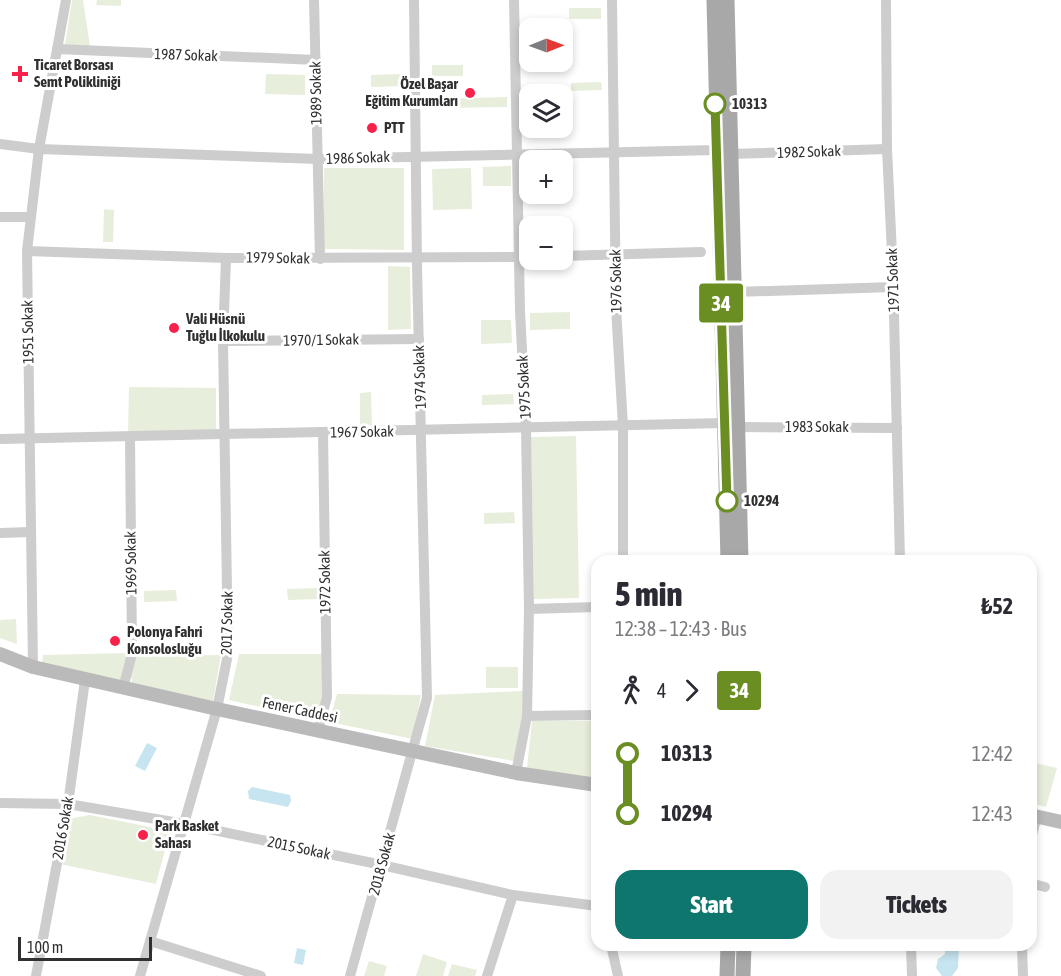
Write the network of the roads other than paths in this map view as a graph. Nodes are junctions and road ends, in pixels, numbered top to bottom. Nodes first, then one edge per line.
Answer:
1 (66, 0) edge
2 (314, 0) edge
3 (414, 0) edge
4 (514, 0) edge
5 (612, 0) edge
6 (714, 0) edge
7 (727, 0) edge
8 (886, 0) edge
9 (57, 49) junction
10 (316, 60) junction
11 (0, 144) edge
12 (39, 149) junction
13 (887, 149) junction
14 (614, 151) junction
15 (723, 152) junction
16 (518, 154) junction
17 (415, 156) junction
18 (318, 159) junction
19 (522, 216) edge
20 (0, 217) edge
21 (30, 217) junction
22 (27, 251) junction
23 (701, 252) dead end
24 (616, 255) junction
25 (573, 256) edge
26 (519, 257) edge
27 (226, 258) junction
28 (417, 258) junction
29 (320, 259) junction
30 (524, 270) edge
31 (893, 287) junction
32 (735, 292) junction
33 (419, 339) junction
34 (223, 341) junction
35 (731, 425) junction
36 (623, 426) junction
37 (526, 428) junction
38 (897, 428) junction
39 (422, 430) junction
40 (322, 433) junction
41 (226, 435) junction
42 (130, 437) junction
43 (0, 439) edge
44 (29, 439) junction
45 (31, 532) junction
46 (0, 533) edge
47 (623, 555) edge
48 (728, 555) edge
49 (741, 555) edge
50 (900, 555) edge
51 (591, 607) edge
52 (529, 609) junction
53 (0, 654) edge
54 (33, 667) junction
55 (85, 680) junction
56 (123, 688) junction
57 (217, 709) junction
58 (591, 715) edge
59 (527, 716) junction
60 (318, 731) junction
61 (411, 752) junction
62 (516, 773) junction
63 (591, 784) edge
64 (0, 803) edge
65 (68, 804) junction
66 (1037, 816) edge
67 (1061, 822) edge
68 (185, 824) junction
69 (382, 865) junction
70 (1037, 885) edge
71 (1046, 887) dead end
72 (513, 895) junction
73 (591, 905) edge
74 (150, 941) junction
75 (612, 951) edge
76 (728, 951) edge
77 (744, 951) edge
78 (911, 951) edge
79 (1022, 951) edge
80 (36, 976) edge
81 (140, 976) edge
82 (261, 976) edge
83 (350, 976) edge
84 (487, 976) edge
85 (618, 976) edge
86 (727, 976) edge
87 (743, 976) edge
88 (912, 976) edge
89 (1023, 976) edge

1 - 9 street, 1951 Sokak
2 - 10 street, 1989 Sokak
3 - 17 street, 1974 Sokak
4 - 16 street, 1975 Sokak
5 - 14 street, 1976 Sokak
6 - 15 main road
7 - 15 main road
8 - 13 street, 1971 Sokak
9 - 10 street, 1987 Sokak
9 - 12 street, 1951 Sokak
10 - 18 street, 1989 Sokak
11 - 12 street, 1986 Sokak
12 - 18 street, 1986 Sokak
12 - 21 street, 1951 Sokak
13 - 15 street, 1982 Sokak
13 - 31 street, 1971 Sokak
14 - 15 street, 1986 Sokak
14 - 16 street, 1986 Sokak
14 - 24 street, 1976 Sokak
15 - 32 main road
15 - 35 main road
16 - 17 street, 1986 Sokak
16 - 19 street, 1975 Sokak
17 - 18 street, 1986 Sokak
17 - 28 street, 1974 Sokak
18 - 29 street, 1989 Sokak
20 - 21 street
21 - 22 street, 1951 Sokak
22 - 27 street, 1979 Sokak
22 - 44 street, 1951 Sokak
23 - 24 street
24 - 25 street
24 - 36 street, 1976 Sokak
26 - 28 street, 1979 Sokak
27 - 29 street, 1979 Sokak
27 - 34 street, 2017 Sokak
28 - 29 street, 1979 Sokak
28 - 33 street, 1974 Sokak
30 - 37 street, 1975 Sokak
31 - 32 street
31 - 38 street, 1971 Sokak
32 - 35 main road
33 - 34 street, 1970/1 Sokak
33 - 39 street, 1974 Sokak
34 - 41 street, 2017 Sokak
35 - 36 street, 1967 Sokak
35 - 38 street, 1983 Sokak
35 - 48 main road
35 - 49 main road
36 - 37 street, 1967 Sokak
36 - 47 street, 1976 Sokak
37 - 39 street, 1967 Sokak
37 - 52 street, 1975 Sokak
38 - 50 street, 1971 Sokak
39 - 40 street, 1967 Sokak
39 - 61 street, 1974 Sokak
40 - 41 street, 1967 Sokak
40 - 60 street, 1972 Sokak
41 - 42 street, 1967 Sokak
41 - 57 street, 2017 Sokak
42 - 44 street, 1967 Sokak
42 - 56 street, 1969 Sokak
43 - 44 street, 1967 Sokak
44 - 45 street, 1951 Sokak
45 - 46 street
45 - 54 street, 1951 Sokak
51 - 52 street
52 - 59 street, 1975 Sokak
53 - 54 street, Fener Caddesi
54 - 55 street, Fener Caddesi
55 - 56 street, Fener Caddesi
55 - 65 street, 2016 Sokak
56 - 57 street, Fener Caddesi
57 - 60 street, Fener Caddesi
57 - 68 street, 2017 Sokak
58 - 59 street
59 - 62 street, 1975 Sokak
60 - 61 street, Fener Caddesi
61 - 62 street, Fener Caddesi
61 - 69 street, 2018 Sokak
62 - 63 street, Fener Caddesi
64 - 65 street, 2015 Sokak
65 - 68 street, 2015 Sokak
65 - 80 street, 2016 Sokak
66 - 67 street
68 - 69 street, 2015 Sokak
68 - 74 street, 2017 Sokak
69 - 72 street, 2015 Sokak
69 - 83 street, 2018 Sokak
70 - 71 street
72 - 73 street, 2015 Sokak
72 - 84 street
74 - 81 street, 2017 Sokak
74 - 82 street
75 - 85 street
76 - 86 main road
77 - 87 main road
78 - 88 street
79 - 89 street

